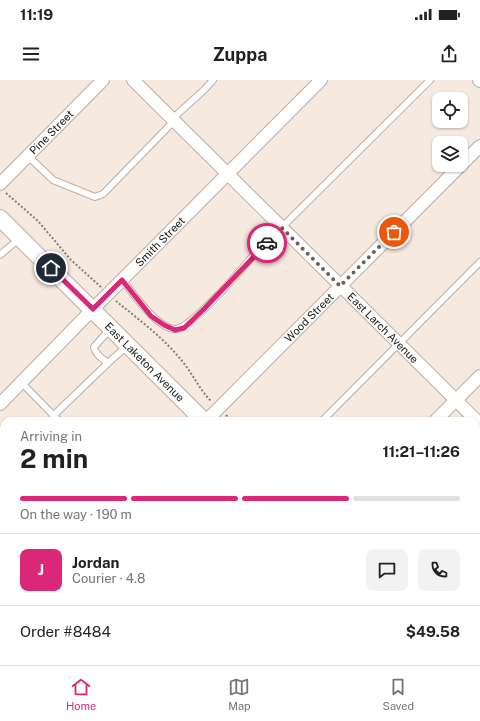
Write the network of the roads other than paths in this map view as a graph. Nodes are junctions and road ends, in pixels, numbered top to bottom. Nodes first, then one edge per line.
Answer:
1 (103, 80) edge
2 (133, 80) edge
3 (213, 80) edge
4 (321, 80) edge
5 (430, 80) edge
6 (173, 120) junction
7 (480, 146) edge
8 (28, 156) junction
9 (227, 174) junction
10 (2, 187) edge
11 (0, 218) edge
12 (282, 228) junction
13 (20, 238) junction
14 (0, 255) edge
15 (480, 262) edge
16 (122, 280) junction
17 (340, 286) junction
18 (93, 309) junction
19 (111, 328) junction
20 (399, 344) junction
21 (128, 345) junction
22 (109, 362) junction
23 (480, 376) edge
24 (22, 383) junction
25 (456, 400) junction
26 (0, 404) edge
27 (54, 416) joint
28 (201, 417) edge
29 (209, 417) edge
30 (326, 417) edge
31 (439, 417) edge
32 (473, 417) edge

1 - 8 street, Pine Street
2 - 6 street, East Larch Avenue
3 - 6 lane
4 - 9 street, Smith Street
5 - 12 lane
6 - 8 lane
6 - 9 street, East Larch Avenue
7 - 17 street, Wood Street
8 - 10 street, Pine Street
9 - 12 street, East Larch Avenue
9 - 16 street, Smith Street
11 - 13 main road, East Laketon Avenue
12 - 16 lane
12 - 17 street, East Larch Avenue
13 - 14 lane
13 - 18 main road, East Laketon Avenue
15 - 20 lane
16 - 18 street, Smith Street
17 - 20 street, East Larch Avenue
17 - 29 street, Wood Street
18 - 19 main road, East Laketon Avenue
18 - 24 street, Smith Street
19 - 21 main road, East Laketon Avenue
19 - 22 lane
20 - 25 street, East Larch Avenue
20 - 30 lane
21 - 22 lane
21 - 28 main road, East Laketon Avenue
22 - 27 lane
23 - 25 street
24 - 26 street, Smith Street
24 - 27 lane
25 - 31 street
25 - 32 street, East Larch Avenue

